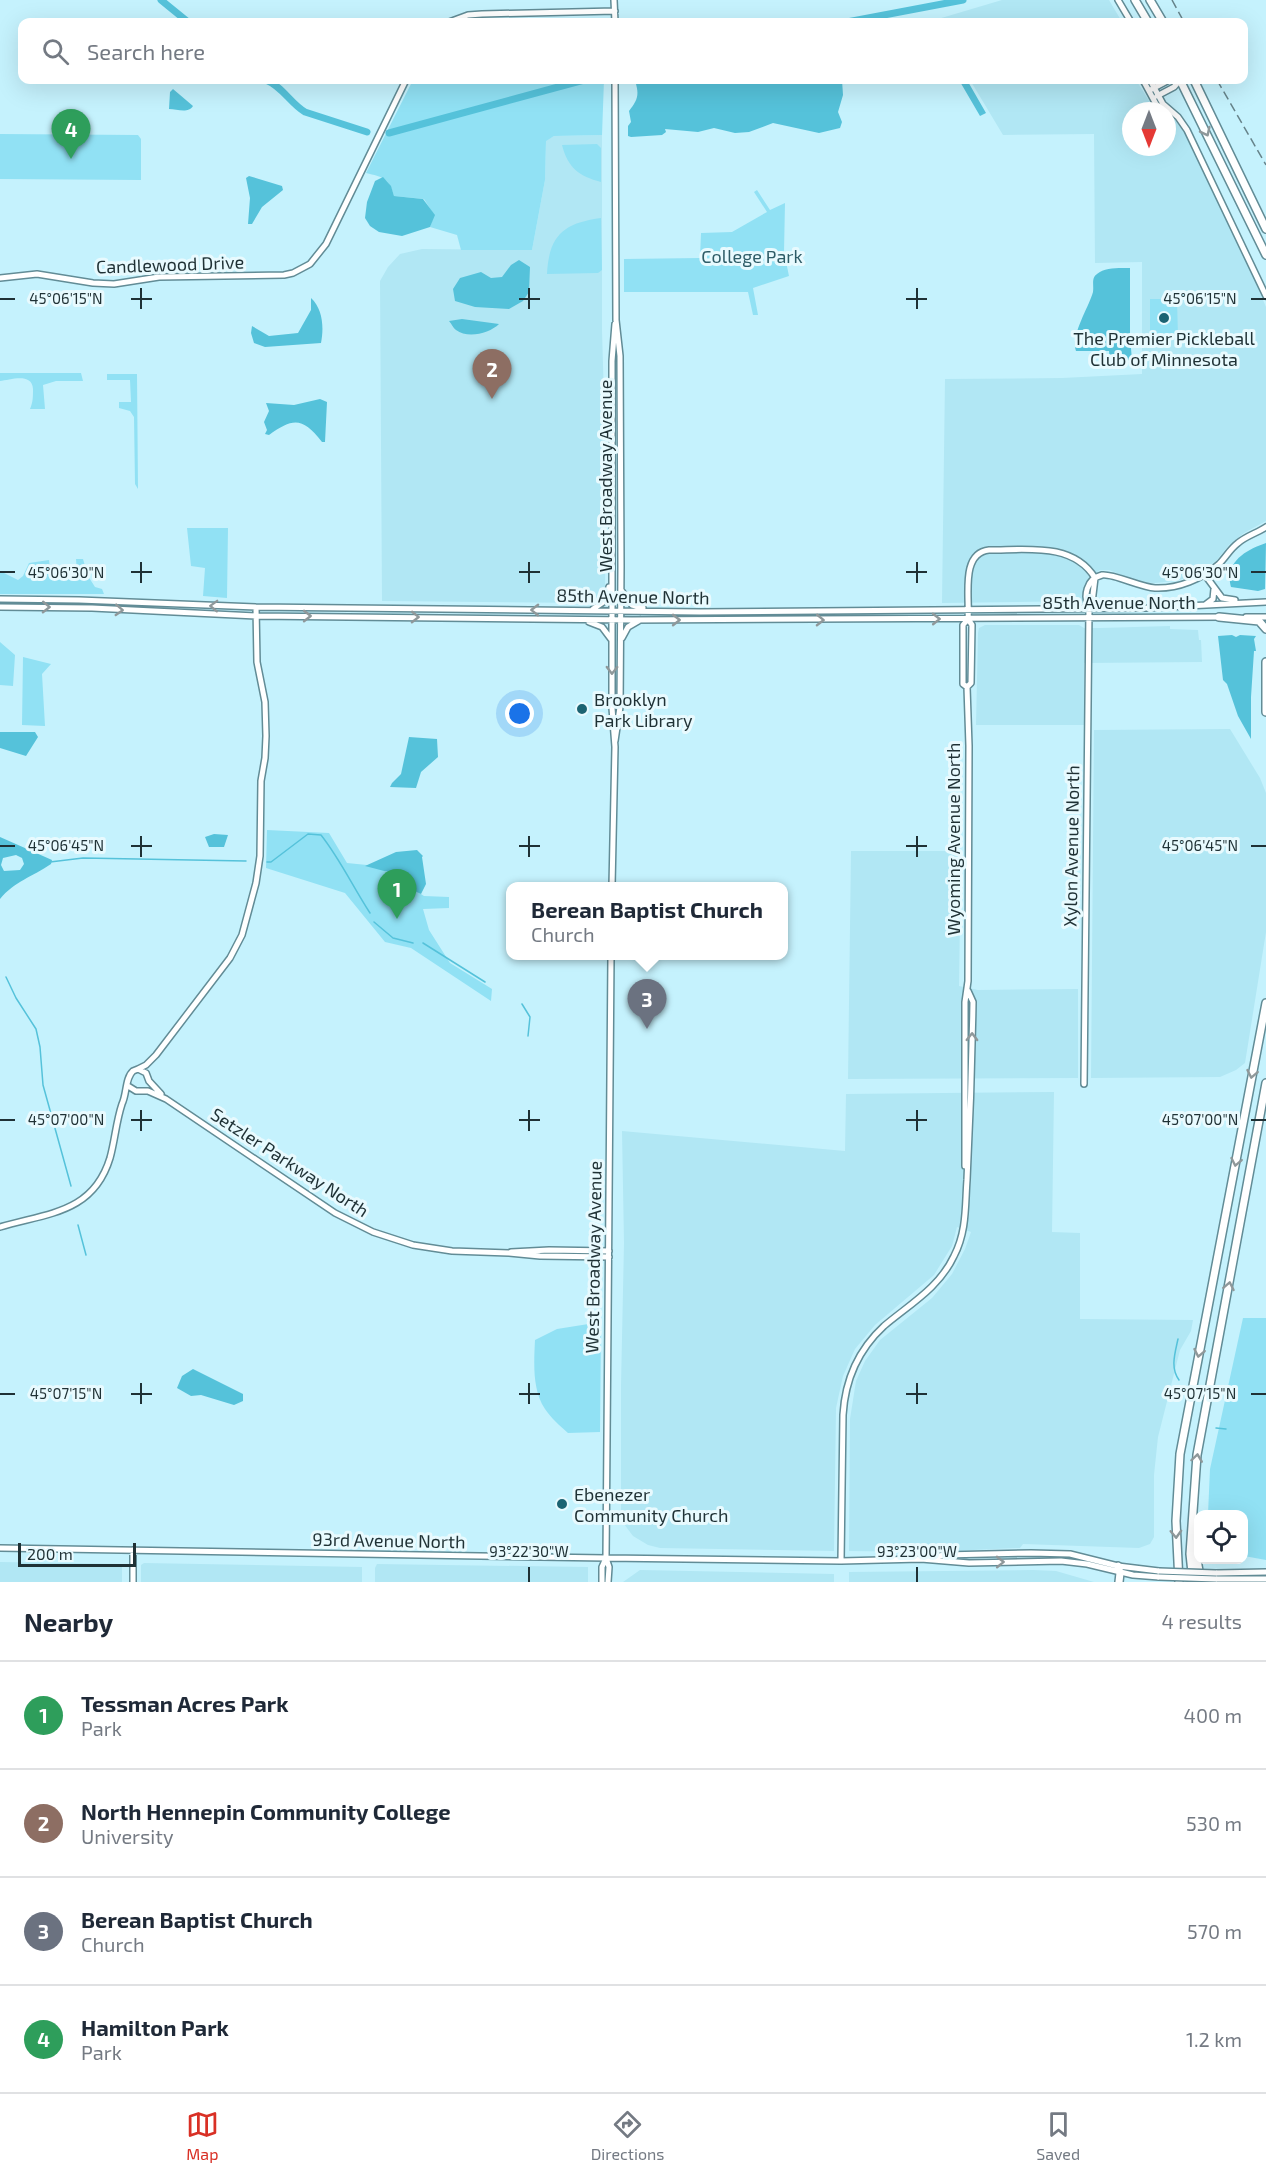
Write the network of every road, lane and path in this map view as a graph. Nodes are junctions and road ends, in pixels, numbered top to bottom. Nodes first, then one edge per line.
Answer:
1 (614, 0) edge
2 (1118, 0) edge
3 (1136, 0) edge
4 (1150, 0) edge
5 (615, 11) junction
6 (461, 18) edge
7 (615, 18) edge
8 (1129, 18) edge
9 (1146, 18) edge
10 (1161, 18) edge
11 (404, 84) edge
12 (615, 84) edge
13 (1147, 84) edge
14 (1151, 84) edge
15 (1162, 84) edge
16 (1177, 84) edge
17 (1182, 84) edge
18 (1196, 84) edge
19 (1152, 90) junction
20 (1155, 96) junction
21 (1156, 102) edge
22 (1176, 118) edge
23 (1180, 121) junction
24 (1266, 229) edge
25 (1266, 255) edge
26 (0, 278) edge
27 (1266, 296) edge
28 (616, 320) junction
29 (1266, 527) edge
30 (612, 560) junction
31 (1205, 574) junction
32 (1095, 578) junction
33 (1213, 584) junction
34 (621, 588) junction
35 (0, 599) edge
36 (24, 599) junction
37 (1255, 602) junction
38 (1266, 602) edge
39 (1203, 606) junction
40 (0, 607) edge
41 (24, 607) junction
42 (256, 607) junction
43 (1089, 609) junction
44 (969, 610) junction
45 (588, 611) junction
46 (612, 611) junction
47 (621, 611) junction
48 (700, 612) junction
49 (256, 616) junction
50 (1088, 617) junction
51 (1219, 617) junction
52 (1266, 617) edge
53 (489, 618) junction
54 (612, 619) junction
55 (968, 619) junction
56 (621, 620) junction
57 (642, 620) junction
58 (1266, 629) edge
59 (612, 647) junction
60 (620, 647) junction
61 (1266, 662) edge
62 (1266, 712) edge
63 (615, 741) junction
64 (612, 882) edge
65 (612, 960) edge
66 (1266, 1003) edge
67 (156, 1055) junction
68 (138, 1069) junction
69 (149, 1079) junction
70 (1266, 1083) edge
71 (1084, 1084) dead end
72 (128, 1086) junction
73 (143, 1090) junction
74 (136, 1091) junction
75 (166, 1099) junction
76 (1266, 1099) edge
77 (1247, 1104) junction
78 (1262, 1106) junction
79 (122, 1107) junction
80 (1256, 1135) junction
81 (0, 1227) edge
82 (609, 1254) junction
83 (1193, 1490) junction
84 (0, 1548) edge
85 (133, 1550) junction
86 (606, 1558) junction
87 (841, 1561) junction
88 (1119, 1570) junction
89 (1266, 1572) edge
90 (1216, 1576) junction
91 (1266, 1580) edge
92 (133, 1582) edge
93 (602, 1582) edge
94 (608, 1582) edge
95 (1119, 1582) edge
96 (1177, 1582) edge
97 (1193, 1582) edge
98 (1202, 1582) edge

1 - 5 street
2 - 8 street
3 - 9 highway
4 - 10 highway
5 - 6 street
5 - 7 street
11 - 26 street, Candlewood Drive
12 - 28 street, West Broadway Avenue
13 - 19 street
14 - 19 street
15 - 19 street
16 - 20 street
17 -> 25 highway
18 - 24 highway
19 - 20 street
20 - 21 street
20 - 23 street
22 - 23 street
23 - 27 street
28 - 30 street, West Broadway Avenue
28 - 34 street, West Broadway Avenue
29 - 31 street
30 - 45 street
30 - 46 street, West Broadway Avenue
31 - 32 street
31 - 33 street
32 - 43 street, Xylon Avenue North
32 - 44 street, Wyoming Avenue North
33 - 37 street
33 - 39 street
34 - 47 street, West Broadway Avenue
34 - 48 street
35 - 36 street, 85th Avenue North
36 - 41 street
42 -> 36 street, 85th Avenue North
37 - 38 street, 85th Avenue North
37 - 39 street, 85th Avenue North
39 - 43 street, 85th Avenue North
40 - 41 street, 85th Avenue North
41 -> 49 street, 85th Avenue North
45 -> 42 street, 85th Avenue North
42 - 49 street
43 - 44 street, 85th Avenue North
43 - 50 street, Xylon Avenue North
44 - 48 street, 85th Avenue North
44 - 55 street, Wyoming Avenue North
45 - 46 street, 85th Avenue North
46 - 47 street, 85th Avenue North
46 - 54 street, West Broadway Avenue
47 - 48 street, 85th Avenue North
47 - 56 street, West Broadway Avenue
49 -> 53 street, 85th Avenue North
49 - 67 street
50 - 51 street, 85th Avenue North
50 - 55 street, 85th Avenue North
50 - 71 street, Xylon Avenue North
51 - 52 street, 85th Avenue North
51 - 58 highway
53 - 54 street, 85th Avenue North
53 - 59 street
54 - 56 street, 85th Avenue North
54 - 59 street, West Broadway Avenue
57 -> 55 street, 85th Avenue North
55 - 87 street, Wyoming Avenue North
56 - 57 street, 85th Avenue North
56 - 60 street, West Broadway Avenue
57 - 60 street
59 -> 63 street, West Broadway Avenue
60 - 63 street, West Broadway Avenue
61 - 62 highway
63 - 64 street, West Broadway Avenue
65 - 82 street, West Broadway Avenue
66 -> 77 highway
67 - 68 street
67 - 69 street
68 - 69 street
68 - 72 street
69 - 73 street
69 - 75 street, Setzler Parkway North
70 - 78 highway
72 - 74 street
72 - 79 street
73 - 74 street
73 - 75 street, Setzler Parkway North
74 - 79 street
75 - 82 street, Setzler Parkway North
76 - 80 highway
77 - 78 highway
77 -> 96 highway
78 - 80 highway
79 - 81 street
83 -> 80 highway
82 - 86 street, West Broadway Avenue
83 - 97 highway
83 - 98 highway
84 - 85 street, 93rd Avenue North
85 - 86 street, 93rd Avenue North
85 - 92 street
86 - 87 street, 93rd Avenue North
86 - 93 street, West Broadway Avenue
86 - 94 street, West Broadway Avenue
87 - 88 street, 93rd Avenue North
88 - 90 street, 93rd Avenue North, bridge
88 - 95 highway
89 - 90 street, 93rd Avenue North
90 - 91 street, 93rd Avenue North

